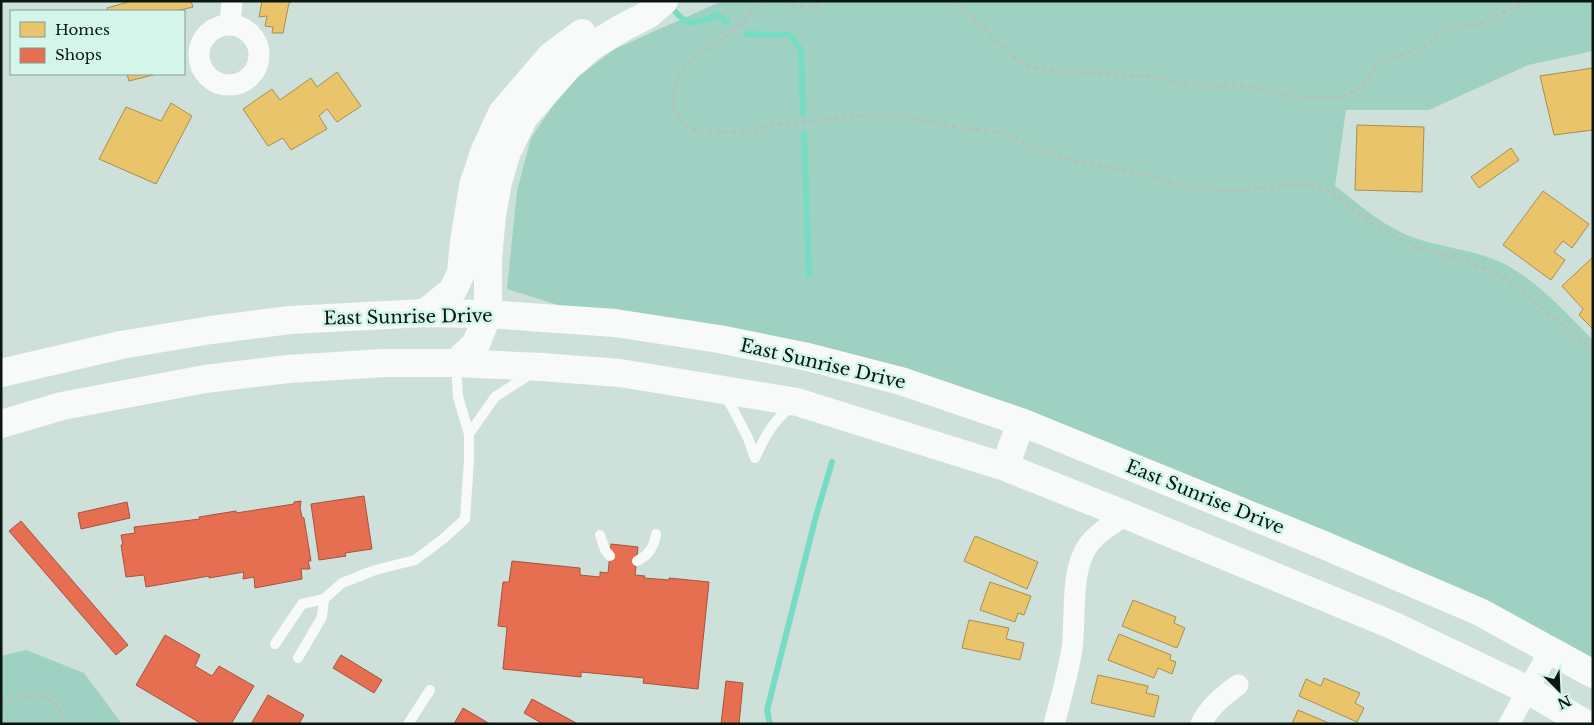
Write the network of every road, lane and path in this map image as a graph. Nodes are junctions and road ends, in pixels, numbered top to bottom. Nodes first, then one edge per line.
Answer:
1 (232, 1) edge
2 (645, 1) edge
3 (664, 1) edge
4 (764, 1) edge
5 (785, 1) edge
6 (824, 1) edge
7 (955, 1) edge
8 (1528, 1) edge
9 (230, 25) dead end
10 (425, 313) junction
11 (488, 314) junction
12 (1593, 350) edge
13 (456, 363) junction
14 (542, 367) junction
15 (1, 373) edge
16 (722, 389) junction
17 (797, 402) junction
18 (1021, 422) junction
19 (1, 424) edge
20 (469, 434) junction
21 (1005, 467) junction
22 (1126, 515) junction
23 (656, 534) dead end
24 (600, 535) dead end
25 (610, 556) dead end
26 (637, 561) dead end
27 (324, 599) junction
28 (274, 644) dead end
29 (1550, 650) junction
30 (298, 658) dead end
31 (1593, 674) edge
32 (1238, 685) dead end
33 (430, 690) dead end
34 (1528, 690) junction
35 (1, 703) edge
36 (64, 724) edge
37 (408, 724) edge
38 (1054, 724) edge
39 (1201, 724) edge
40 (1509, 724) edge
41 (1586, 724) edge

1 - 9 street
2 - 10 main road
3 - 11 main road
4 - 12 path
5 - 6 path
7 - 8 path
10 - 11 main road, East Sunrise Drive
10 - 15 main road, East Sunrise Drive
11 - 13 main road
11 - 18 main road, East Sunrise Drive
13 - 14 main road
13 - 19 main road
13 - 20 lane
14 - 16 main road
14 - 20 lane
16 - 17 main road
16 - 17 lane
17 - 21 main road
18 - 21 main road
18 - 29 main road, East Sunrise Drive
20 - 27 lane
21 - 22 main road
22 - 34 main road
22 - 38 street
23 - 26 lane
24 - 25 lane
27 - 28 lane
27 - 30 lane
29 - 31 main road, East Sunrise Drive
29 - 34 street
32 - 39 street
33 - 37 lane
34 - 40 street
34 - 41 main road
35 - 36 path

